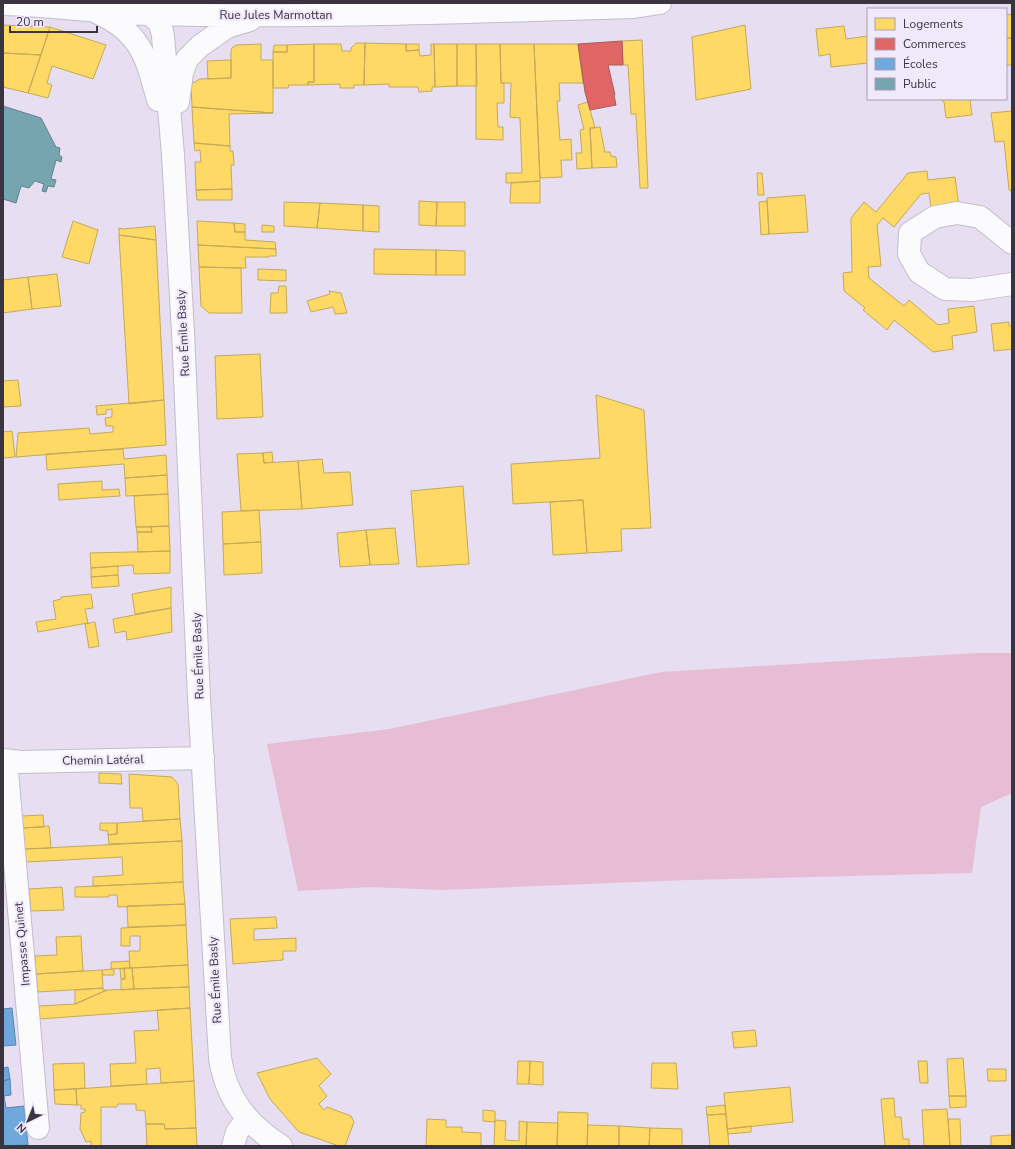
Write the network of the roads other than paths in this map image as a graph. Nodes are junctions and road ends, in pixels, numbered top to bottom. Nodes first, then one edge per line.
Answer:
1 (660, 3) edge
2 (3, 4) edge
3 (548, 6) edge
4 (96, 11) junction
5 (148, 14) junction
6 (270, 16) junction
7 (173, 155) junction
8 (1012, 243) edge
9 (1012, 284) edge
10 (203, 758) junction
11 (4, 760) edge
12 (248, 1119) junction
13 (38, 1128) dead end
14 (233, 1146) edge
15 (281, 1146) edge

1 - 3 street, Rue Jules Marmottan
2 - 4 street, Rue Jules Marmottan
3 - 6 street, Rue Jules Marmottan
4 - 5 street, Rue Jules Marmottan
4 - 7 street, Rue Émile Basly
5 - 6 street, Rue Jules Marmottan
5 - 7 street, Rue Émile Basly
6 - 7 street, Rue Émile Basly
7 - 10 street, Rue Émile Basly
8 - 9 street
10 - 11 street, Chemin Latéral
10 - 12 street, Rue Émile Basly
11 - 13 street, Impasse Quinet
12 - 14 street
12 - 15 street, Rue Émile Basly

